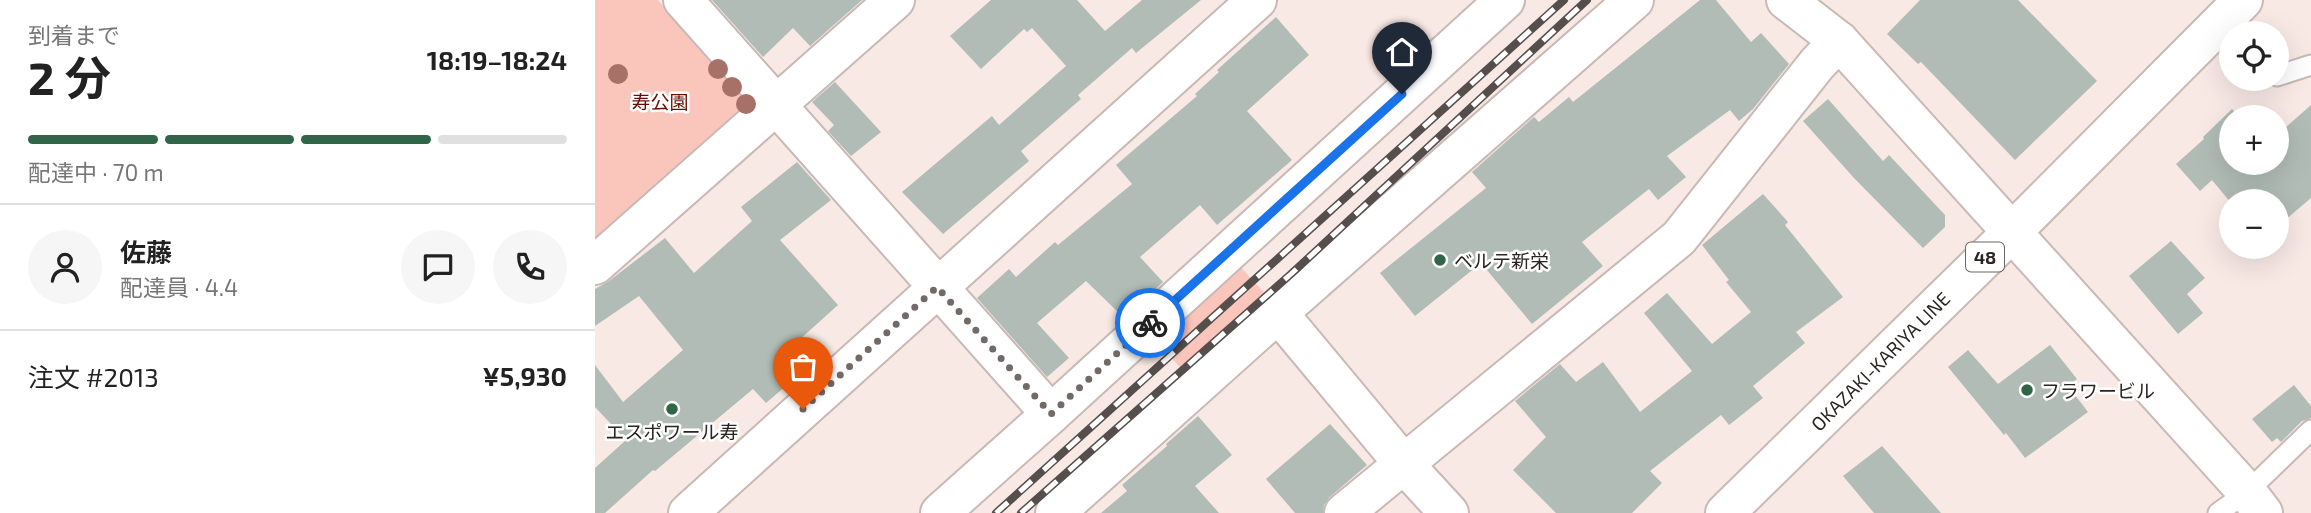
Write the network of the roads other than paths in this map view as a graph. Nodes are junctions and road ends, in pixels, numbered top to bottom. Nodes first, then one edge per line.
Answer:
1 (683, 0) edge
2 (895, 0) edge
3 (1257, 0) edge
4 (1505, 0) edge
5 (1634, 0) edge
6 (1786, 0) edge
7 (2234, 17) edge
8 (1839, 41) junction
9 (2311, 65) edge
10 (2289, 72) edge
11 (778, 104) junction
12 (2013, 231) junction
13 (595, 265) edge
14 (937, 287) junction
15 (1278, 313) junction
16 (1051, 414) junction
17 (2311, 430) edge
18 (1403, 463) junction
19 (2243, 506) edge
20 (688, 513) edge
21 (940, 513) edge
22 (1055, 513) edge
23 (1344, 513) edge
24 (1449, 513) edge
25 (1725, 513) edge

1 - 11 street
2 - 11 street
3 - 14 street
4 - 16 street
5 - 15 street
6 - 8 street
7 - 12 street, OKAZAKI-KARIYA LINE / 48
8 - 12 street
8 - 18 street
9 - 10 lane
11 - 13 street
11 - 14 street
12 - 19 street
12 - 25 street, OKAZAKI-KARIYA LINE / 48
14 - 16 street
14 - 20 street
15 - 18 street
15 - 22 street
16 - 21 street
17 - 19 lane
18 - 23 street
18 - 24 street

